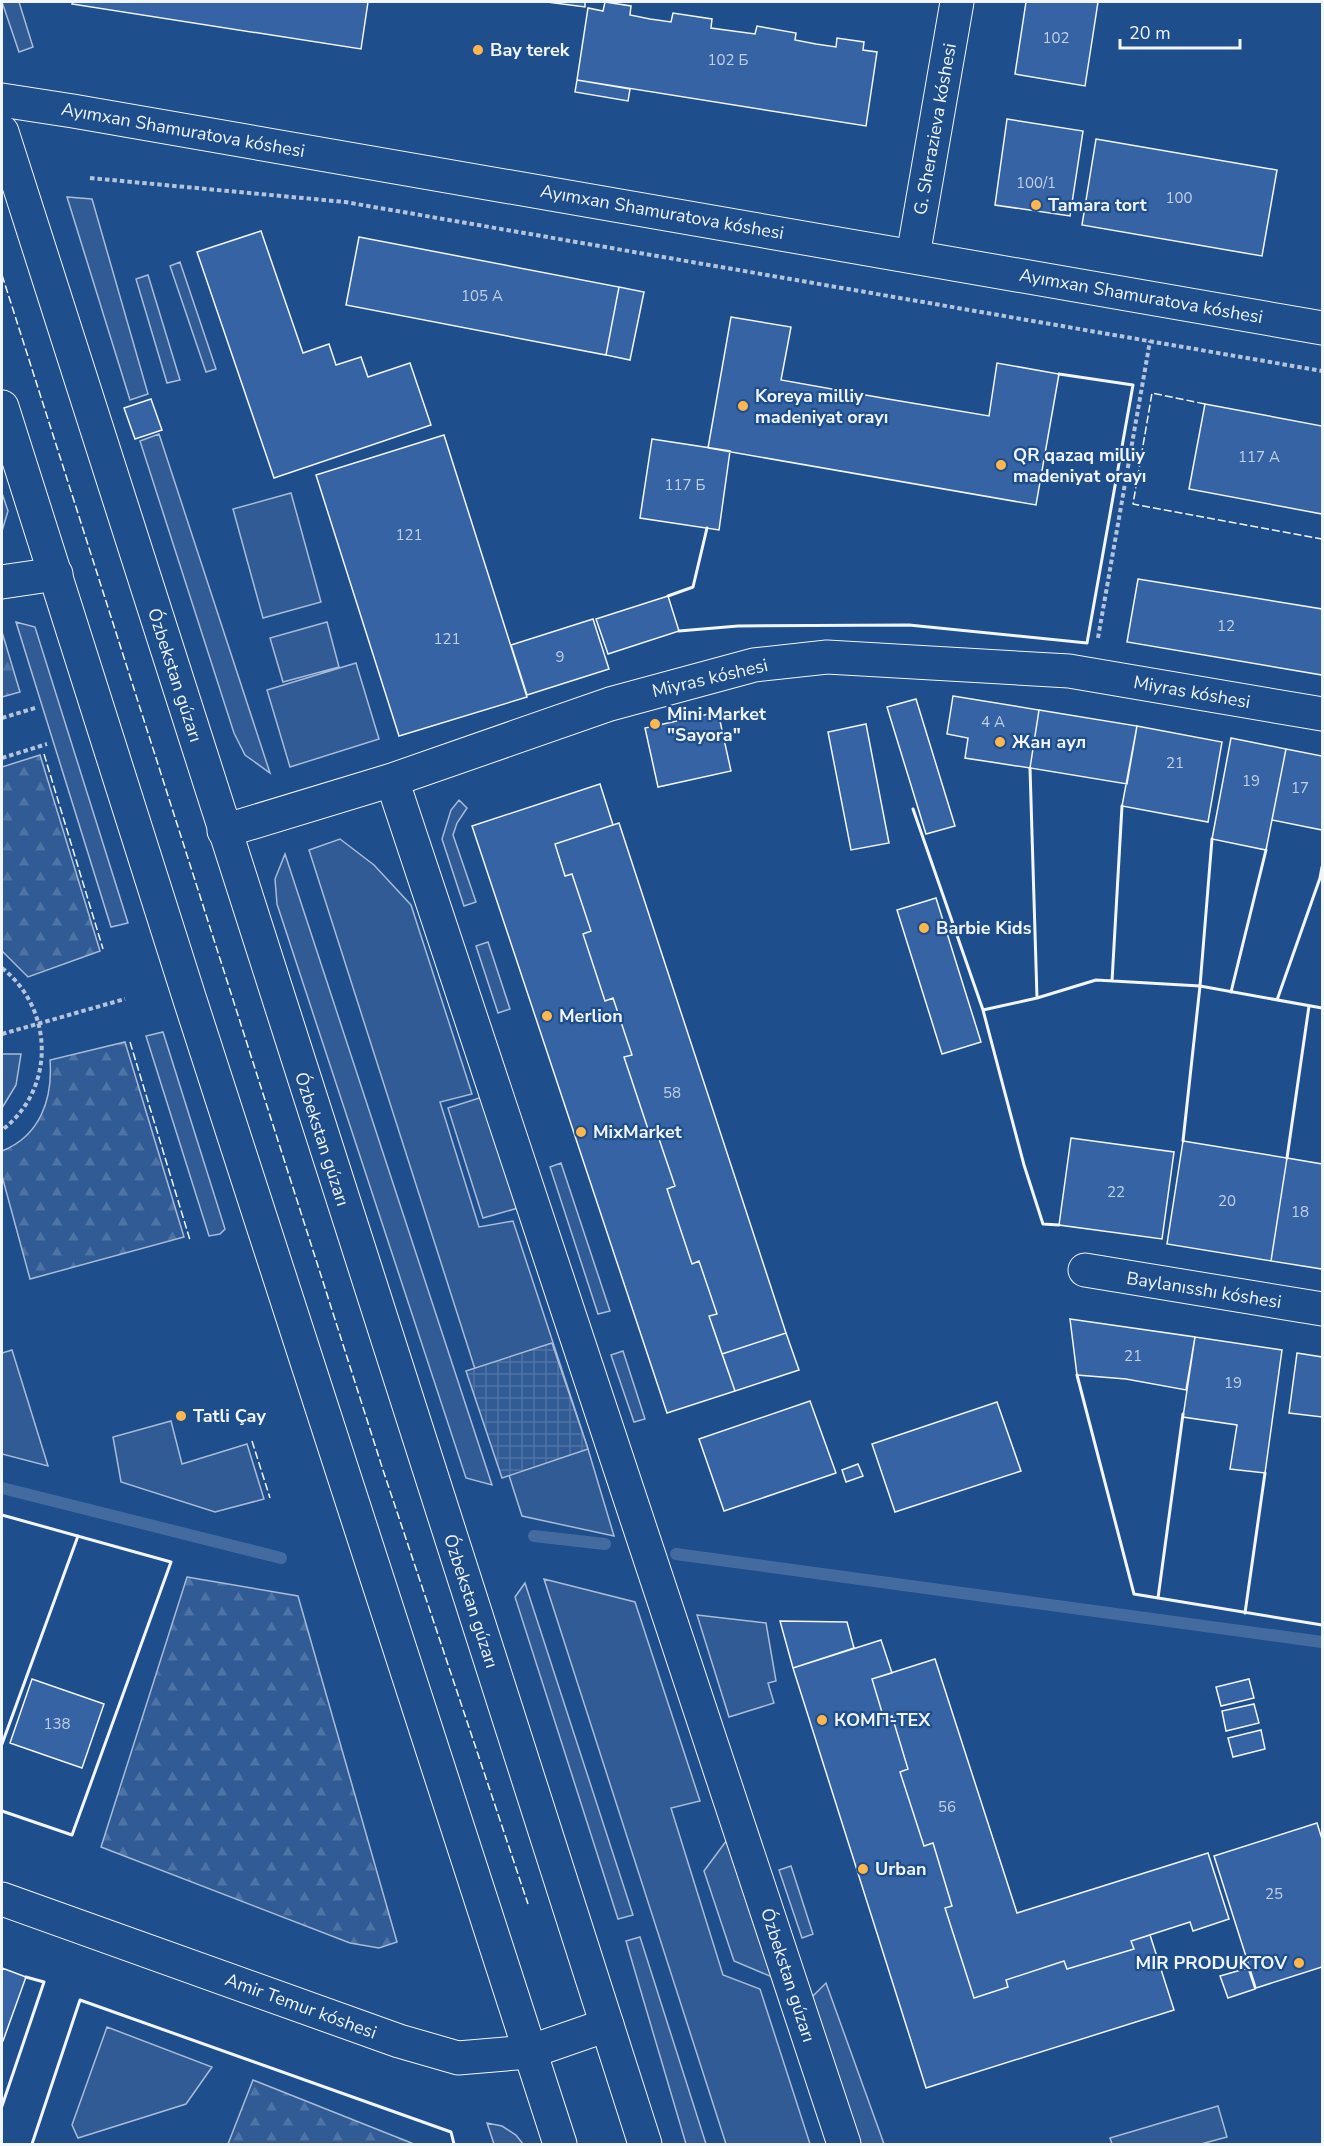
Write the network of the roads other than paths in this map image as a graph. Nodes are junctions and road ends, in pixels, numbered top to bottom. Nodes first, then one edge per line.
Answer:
1 (957, 2) edge
2 (2, 100) edge
3 (2, 132) edge
4 (913, 256) junction
5 (1323, 328) edge
6 (2, 407) edge
7 (56, 574) junction
8 (2, 582) edge
9 (1323, 714) edge
10 (392, 780) junction
11 (224, 831) junction
12 (1085, 1270) dead end
13 (1323, 1309) edge
14 (2, 1899) edge
15 (607, 2025) junction
16 (529, 2052) junction
17 (560, 2145) edge
18 (645, 2145) edge
19 (844, 2145) edge

1 - 4 street, G. Sherazieva kóshesi
2 - 4 street, Ayımxan Shamuratova kóshesi
3 - 11 street, Ózbekstan gúzarı
4 - 5 street, Ayımxan Shamuratova kóshesi
6 - 7 street
7 - 8 street
7 - 16 street
9 - 10 street, Miyras kóshesi
10 - 11 street, Miyras kóshesi
10 - 19 street, Ózbekstan gúzarı
11 - 15 street, Ózbekstan gúzarı
12 - 13 street, Baylanısshı kóshesi
14 - 16 street, Amir Temur kóshesi
15 - 16 street, Amir Temur kóshesi
15 - 18 street, Ózbekstan gúzarı
16 - 17 street

